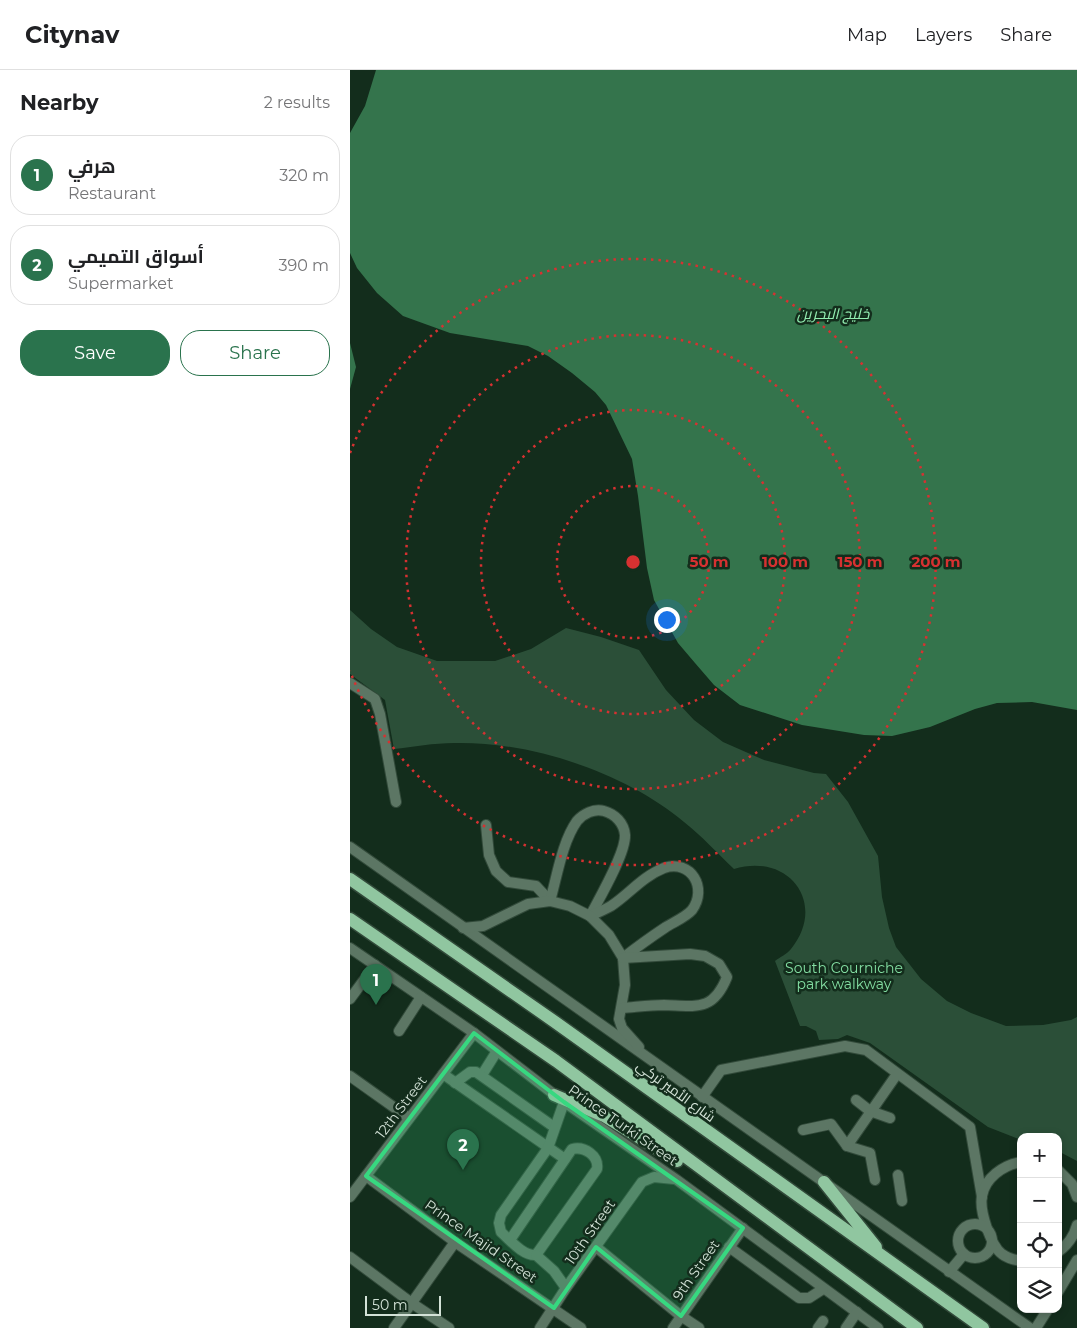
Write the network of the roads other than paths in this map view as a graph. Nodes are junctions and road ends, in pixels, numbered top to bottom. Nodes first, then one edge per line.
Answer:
1 (350, 683) edge
2 (396, 802) dead end
3 (486, 825) dead end
4 (350, 847) edge
5 (350, 880) edge
6 (550, 901) junction
7 (590, 916) junction
8 (350, 919) edge
9 (463, 928) junction
10 (350, 948) edge
11 (623, 958) junction
12 (375, 965) junction
13 (351, 997) edge
14 (421, 997) junction
15 (622, 1008) junction
16 (399, 1031) dead end
17 (474, 1033) junction
18 (497, 1051) junction
19 (649, 1059) junction
20 (443, 1074) junction
21 (897, 1074) junction
22 (482, 1075) junction
23 (350, 1076) edge
24 (455, 1083) junction
25 (702, 1097) junction
26 (559, 1098) junction
27 (856, 1100) dead end
28 (870, 1111) junction
29 (409, 1118) junction
30 (890, 1118) dead end
31 (554, 1128) junction
32 (803, 1130) dead end
33 (847, 1146) junction
34 (548, 1148) junction
35 (566, 1159) junction
36 (1017, 1162) edge
37 (1062, 1174) edge
38 (898, 1175) dead end
39 (366, 1176) junction
40 (677, 1180) junction
41 (875, 1180) dead end
42 (824, 1182) junction
43 (350, 1197) edge
44 (982, 1197) junction
45 (1077, 1197) edge
46 (902, 1201) dead end
47 (749, 1205) junction
48 (1077, 1225) edge
49 (743, 1228) junction
50 (988, 1232) junction
51 (510, 1240) junction
52 (455, 1242) junction
53 (596, 1247) junction
54 (729, 1247) junction
55 (1062, 1249) edge
56 (964, 1254) junction
57 (536, 1255) junction
58 (350, 1257) edge
59 (1017, 1260) edge
60 (1077, 1260) edge
61 (887, 1261) junction
62 (949, 1272) junction
63 (1062, 1285) edge
64 (566, 1288) junction
65 (823, 1289) junction
66 (412, 1304) junction
67 (554, 1308) junction
68 (857, 1312) junction
69 (1045, 1313) edge
70 (681, 1316) junction
71 (394, 1328) edge
72 (450, 1328) edge
73 (540, 1328) edge
74 (581, 1328) edge
75 (672, 1328) edge
76 (699, 1328) edge
77 (846, 1328) edge
78 (878, 1328) edge
79 (916, 1328) edge
80 (983, 1328) edge
81 (1030, 1328) edge
82 (1036, 1328) edge

1 - 2 street
3 - 6 street
4 - 9 street
5 - 61 main road, شارع الأمير تركي
6 - 7 street
6 - 7 street
6 - 9 street
7 - 11 street
7 - 11 street
8 - 47 main road
9 - 19 street
10 - 12 street, Prince Turki Street
11 - 15 street
11 - 15 street
12 - 13 street
12 - 14 street, Prince Turki Street
14 - 16 street
14 - 17 street, Prince Turki Street
15 - 19 street
17 - 18 street, Prince Turki Street
17 - 20 street, 12th Street
18 - 22 street
18 - 26 street, Prince Turki Street
19 - 25 street
20 - 24 street
20 - 29 street, 12th Street
21 - 25 street
21 - 28 street
21 - 44 street
22 - 24 street
22 - 31 street
23 - 29 street
24 - 34 street
25 - 42 street
26 - 31 street
26 - 40 street, Prince Turki Street
26 - 47 main road
27 - 28 street
28 - 30 street
28 - 33 street
29 - 39 street, 12th Street
31 - 34 street
32 - 33 street
33 - 41 street
34 - 35 street
34 - 51 street
35 - 51 street
35 - 57 street
36 - 44 street
37 - 45 street
38 - 46 street
39 - 43 street, 12th Street
39 - 52 street, Prince Majid Street
40 - 49 street, Prince Turki Street
40 - 53 street, 10th Street
42 - 61 main road
42 - 62 street
44 - 50 street
47 - 79 main road
48 - 55 street
49 - 54 street, 9th Street
49 - 65 street, Prince Turki Street
50 - 56 street
50 - 56 street
50 - 59 street
51 - 57 street
52 - 66 street
52 - 67 street, Prince Majid Street
53 - 64 street, 10th Street
53 - 70 street
54 - 65 street
54 - 70 street, 9th Street
56 - 62 street
57 - 64 street
58 - 66 street
60 - 63 street
61 - 80 main road, شارع الأمير تركي
62 - 81 street
64 - 67 street, 10th Street
65 - 68 street, Prince Turki Street
66 - 71 street
66 - 72 street
67 - 73 street, 10th Street
67 - 74 street, Prince Majid Street
68 - 77 street
68 - 78 street, Prince Turki Street
69 - 82 street
70 - 75 street, 9th Street
70 - 76 street

